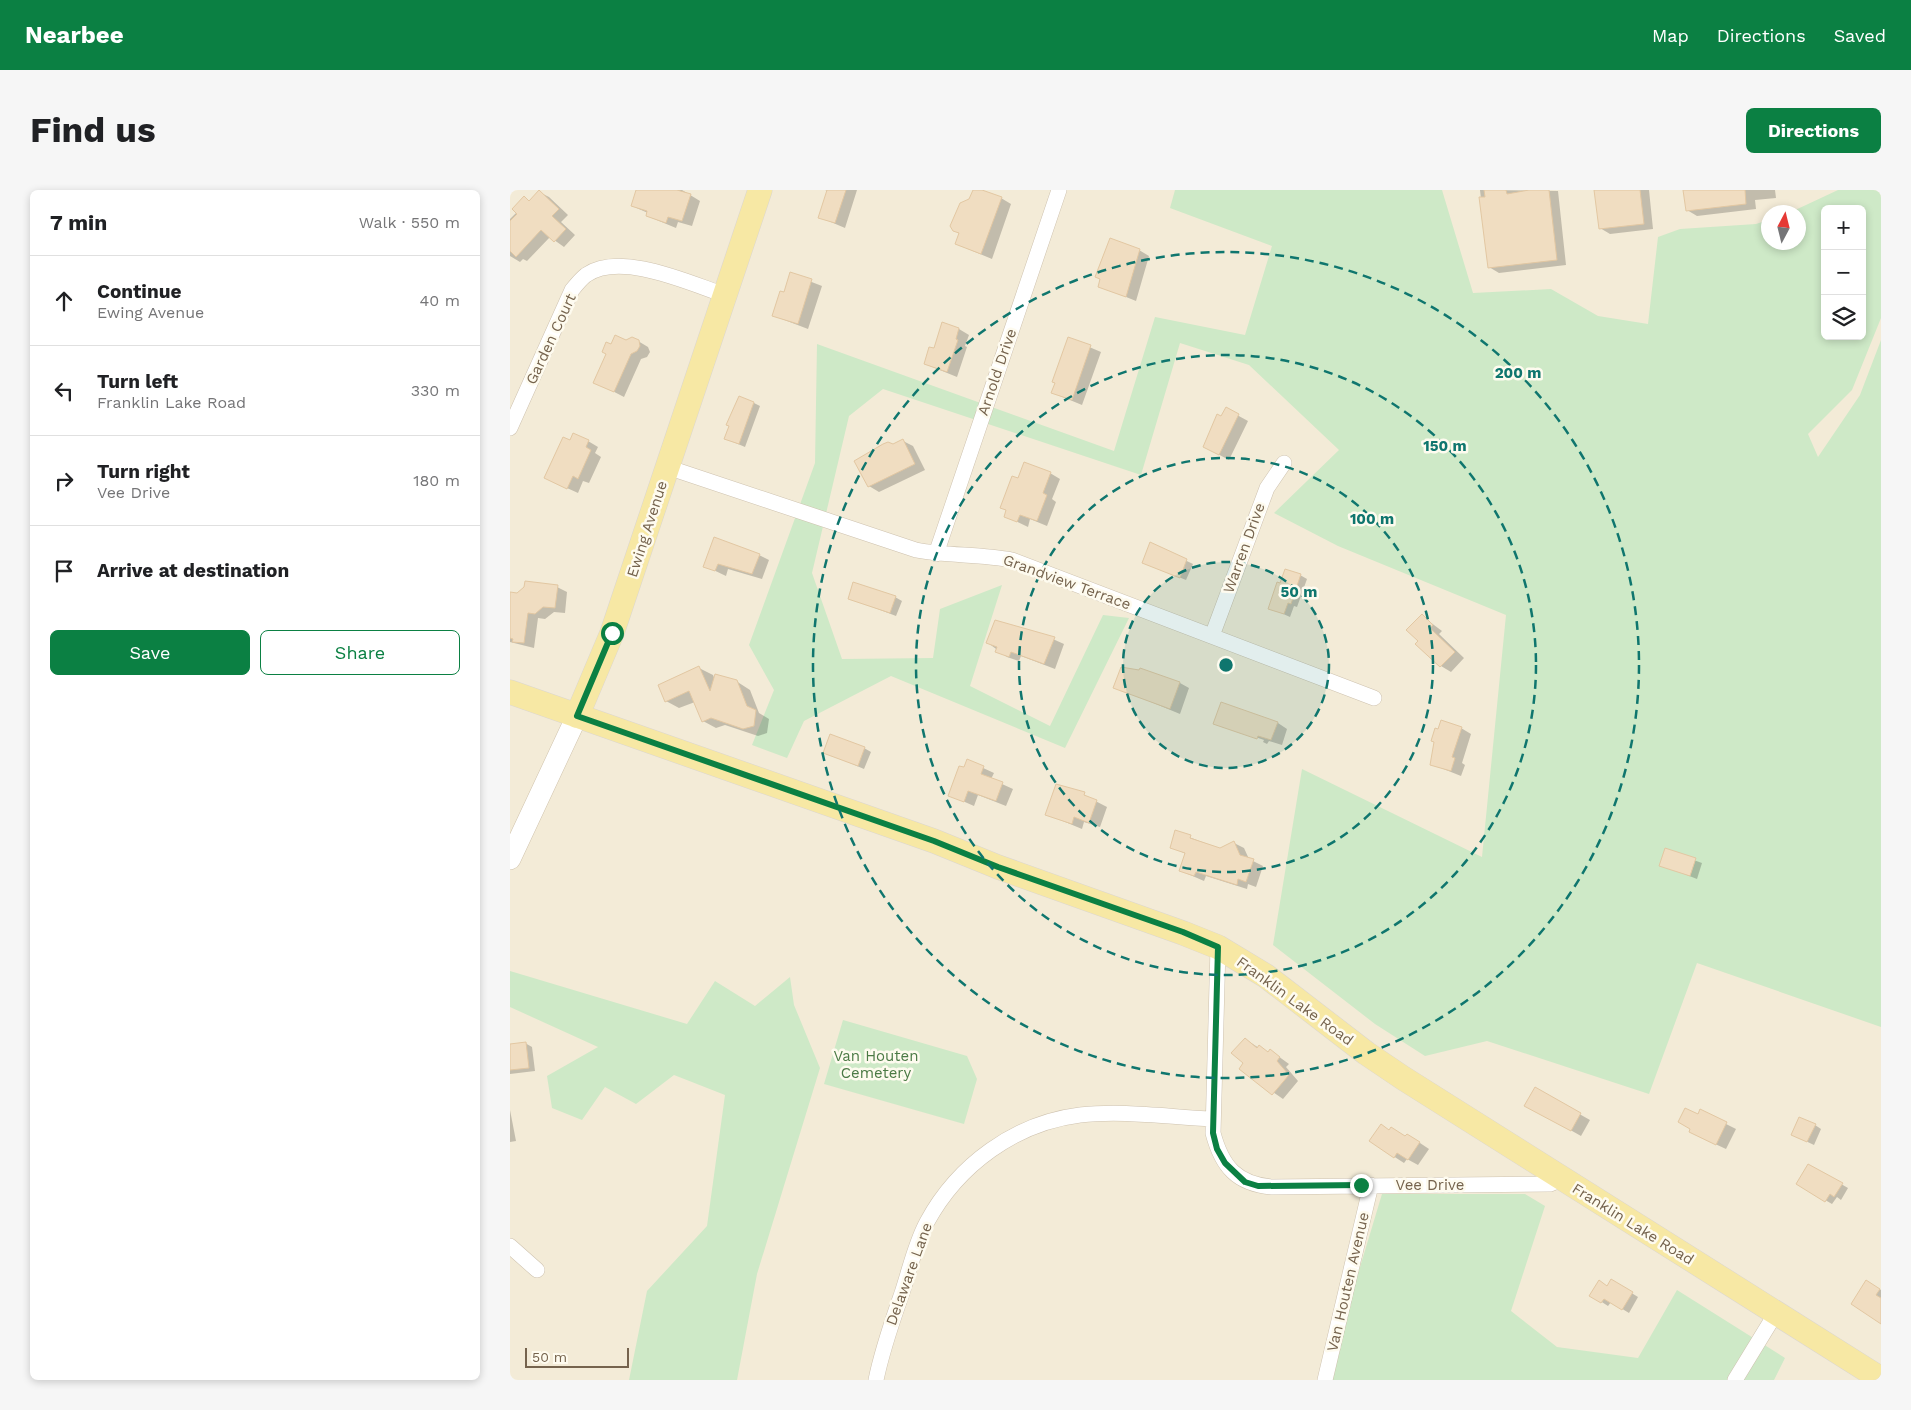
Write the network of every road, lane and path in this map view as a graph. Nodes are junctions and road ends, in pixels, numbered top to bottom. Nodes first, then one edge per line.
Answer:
1 (760, 190) edge
2 (1059, 190) edge
3 (725, 295) junction
4 (510, 428) edge
5 (1284, 463) dead end
6 (667, 467) junction
7 (936, 554) junction
8 (1212, 636) junction
9 (510, 692) edge
10 (1374, 698) dead end
11 (577, 716) junction
12 (510, 859) edge
13 (1218, 947) junction
14 (1212, 1120) junction
15 (1562, 1179) junction
16 (1371, 1185) junction
17 (510, 1246) edge
18 (537, 1270) dead end
19 (1776, 1313) junction
20 (1881, 1379) edge
21 (876, 1380) edge
22 (1325, 1380) edge
23 (1735, 1380) edge

1 - 3 main road, Ewing Avenue
2 - 7 street, Arnold Drive
3 - 4 street, Garden Court
3 - 6 main road, Ewing Avenue
5 - 8 street, Warren Drive
6 - 7 street, Grandview Terrace
6 - 11 main road, Ewing Avenue
7 - 8 street, Grandview Terrace
8 - 10 street, Grandview Terrace
9 - 11 main road, Franklin Lake Road
11 - 12 main road, Ewing Avenue
11 - 13 main road, Franklin Lake Road
13 - 14 street, Vee Drive
13 - 15 main road, Franklin Lake Road
14 - 16 street, Vee Drive
14 - 21 street, Delaware Lane
15 - 16 street, Vee Drive
15 - 19 main road, Franklin Lake Road
16 - 22 street, Van Houten Avenue
17 - 18 street
19 - 20 main road, Franklin Lake Road
19 - 23 street

